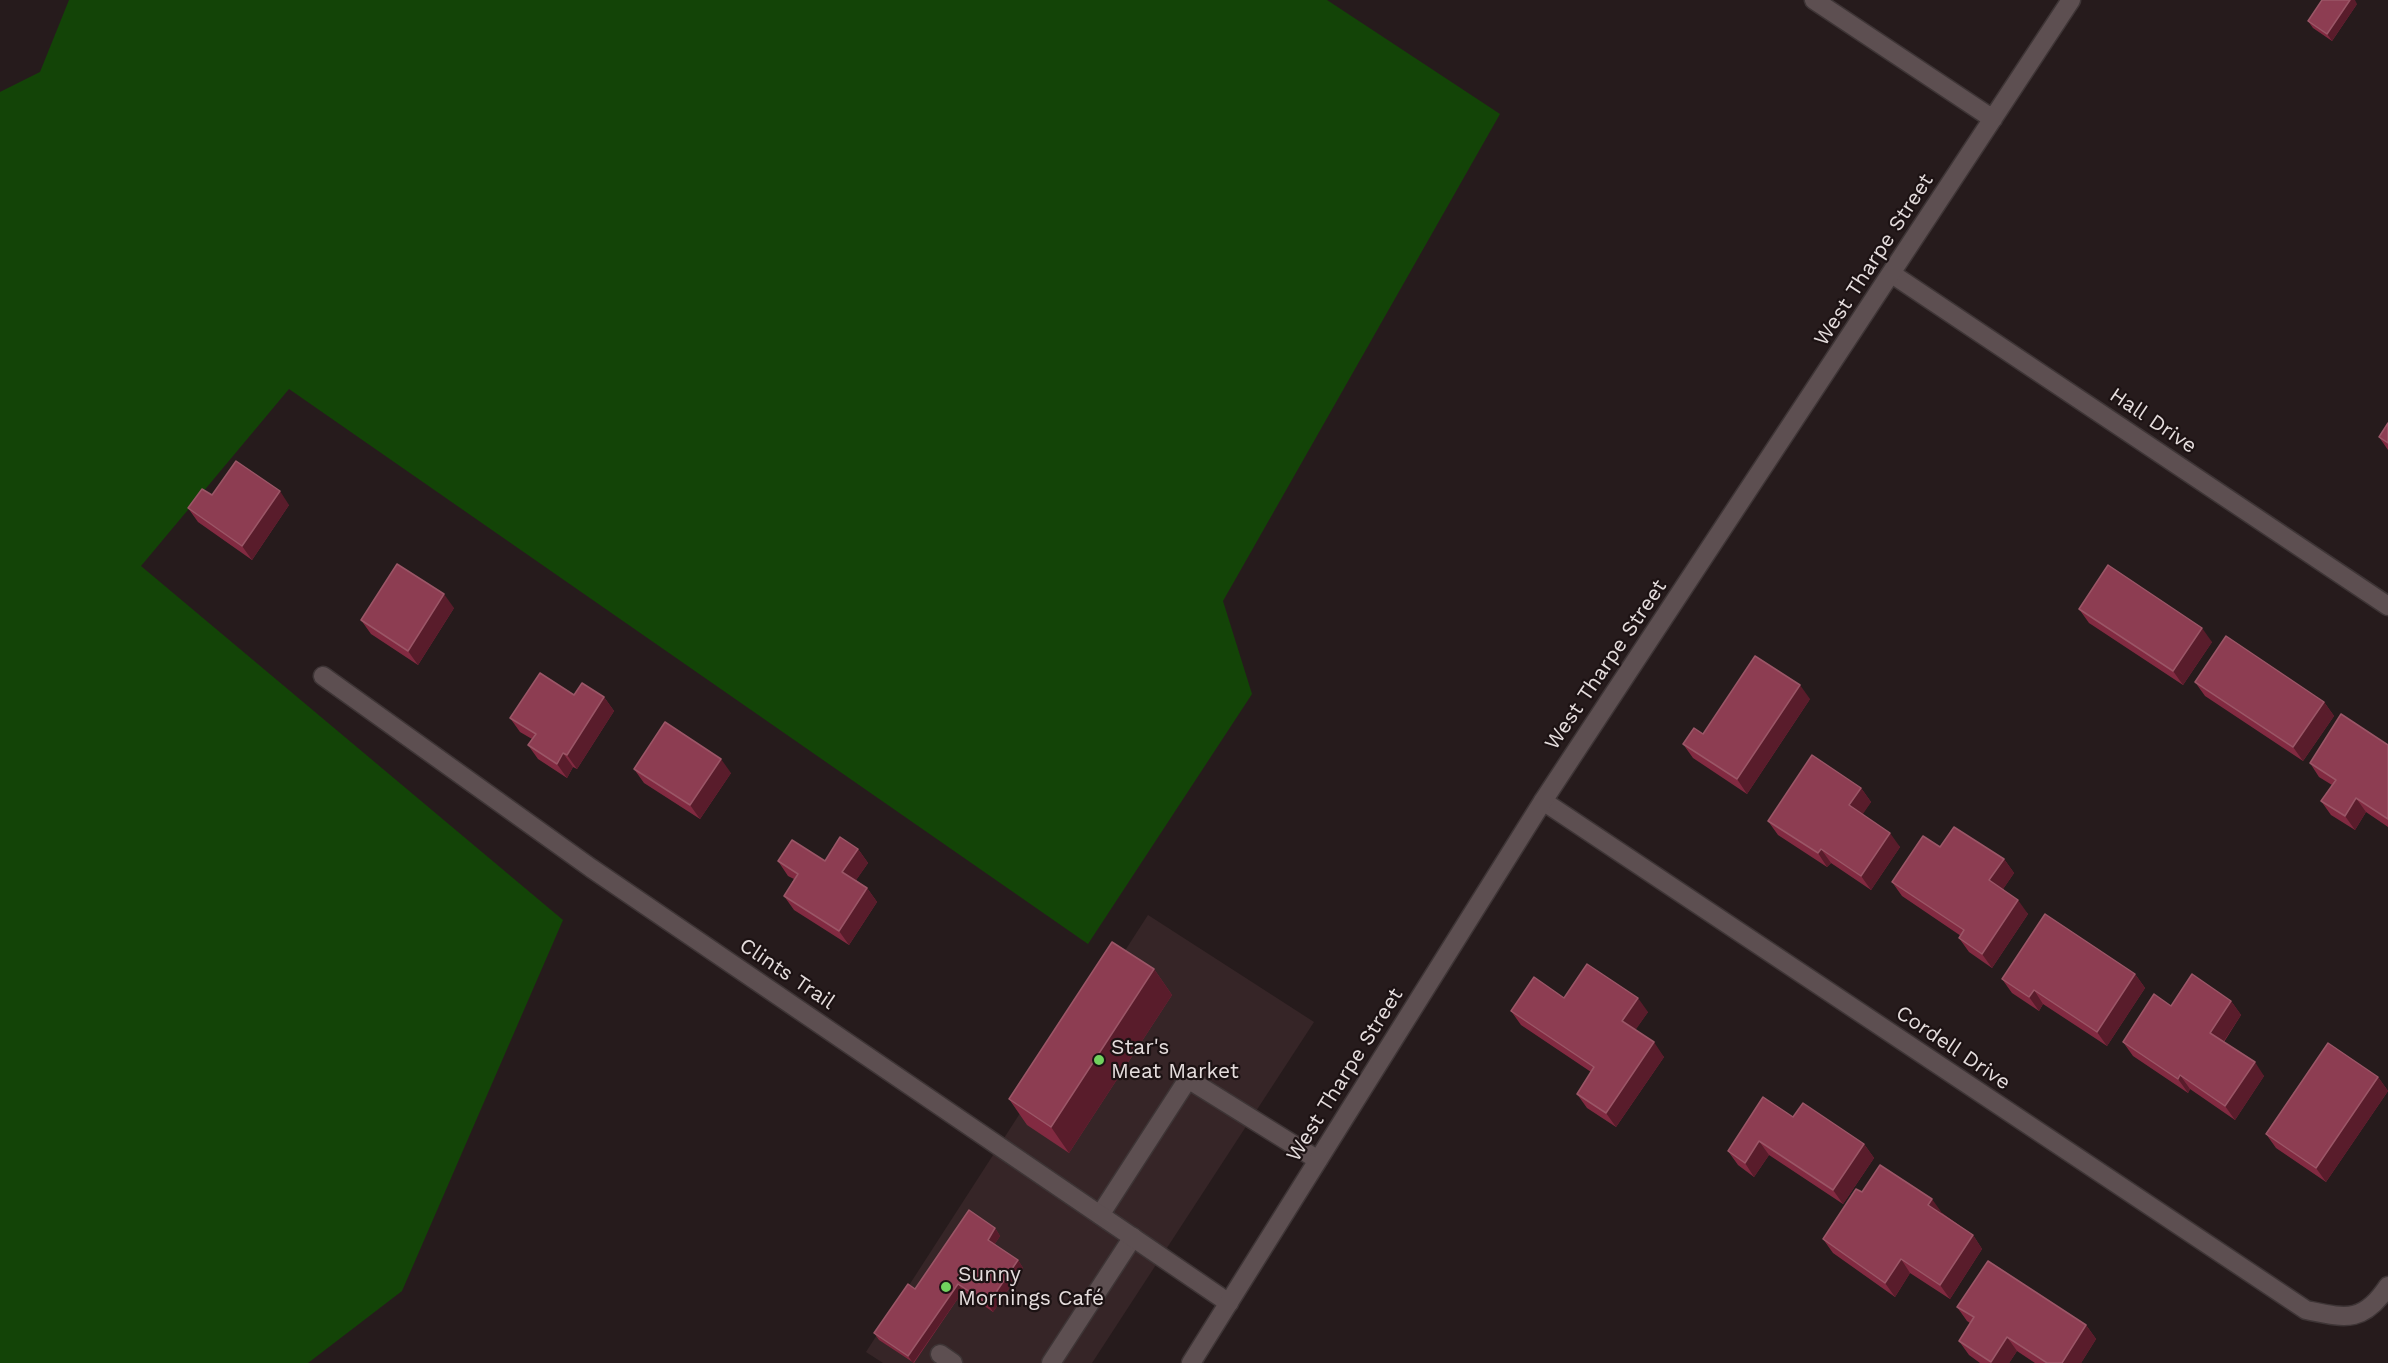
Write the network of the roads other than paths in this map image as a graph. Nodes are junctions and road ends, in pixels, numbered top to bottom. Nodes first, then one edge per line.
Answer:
1 (1814, 0) edge
2 (2071, 0) edge
3 (1993, 118) junction
4 (1892, 274) junction
5 (2388, 606) edge
6 (323, 676) dead end
7 (1543, 801) junction
8 (1318, 1161) junction
9 (1100, 1215) junction
10 (1133, 1237) junction
11 (2388, 1286) edge
12 (1229, 1303) junction
13 (1051, 1363) edge
14 (1191, 1363) edge

1 - 3 street
2 - 3 street, West Tharpe Street
3 - 4 street, West Tharpe Street
4 - 5 street, Hall Drive
4 - 7 street, West Tharpe Street
6 - 9 street, Clints Trail
7 - 8 street, West Tharpe Street
7 - 11 street, Cordell Drive
8 - 9 street
8 - 12 street, West Tharpe Street
9 - 10 street, Clints Trail
10 - 12 street, Clints Trail
10 - 13 street
12 - 14 street, West Tharpe Street

